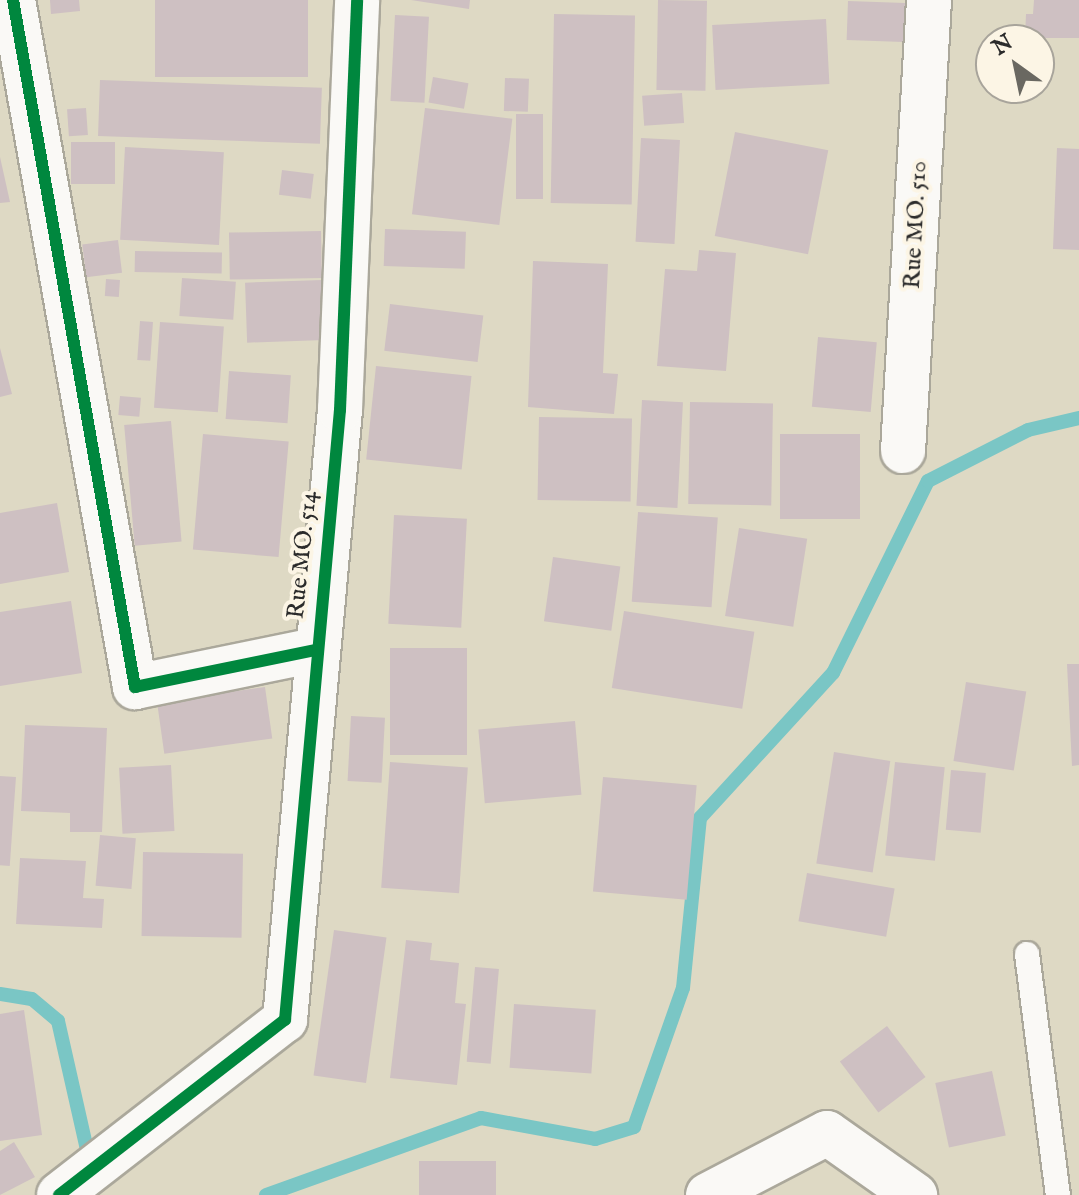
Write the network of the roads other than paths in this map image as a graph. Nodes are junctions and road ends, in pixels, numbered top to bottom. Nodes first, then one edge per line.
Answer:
1 (13, 0) edge
2 (357, 0) edge
3 (929, 0) edge
4 (903, 451) dead end
5 (316, 650) junction
6 (1027, 954) dead end
7 (59, 1195) edge
8 (708, 1195) edge
9 (915, 1195) edge
10 (1058, 1195) edge

1 - 5 street
2 - 5 street, Rue MO. 514
3 - 4 street, Rue MO. 510
5 - 7 street, Rue MO. 514
6 - 10 lane
8 - 9 street

